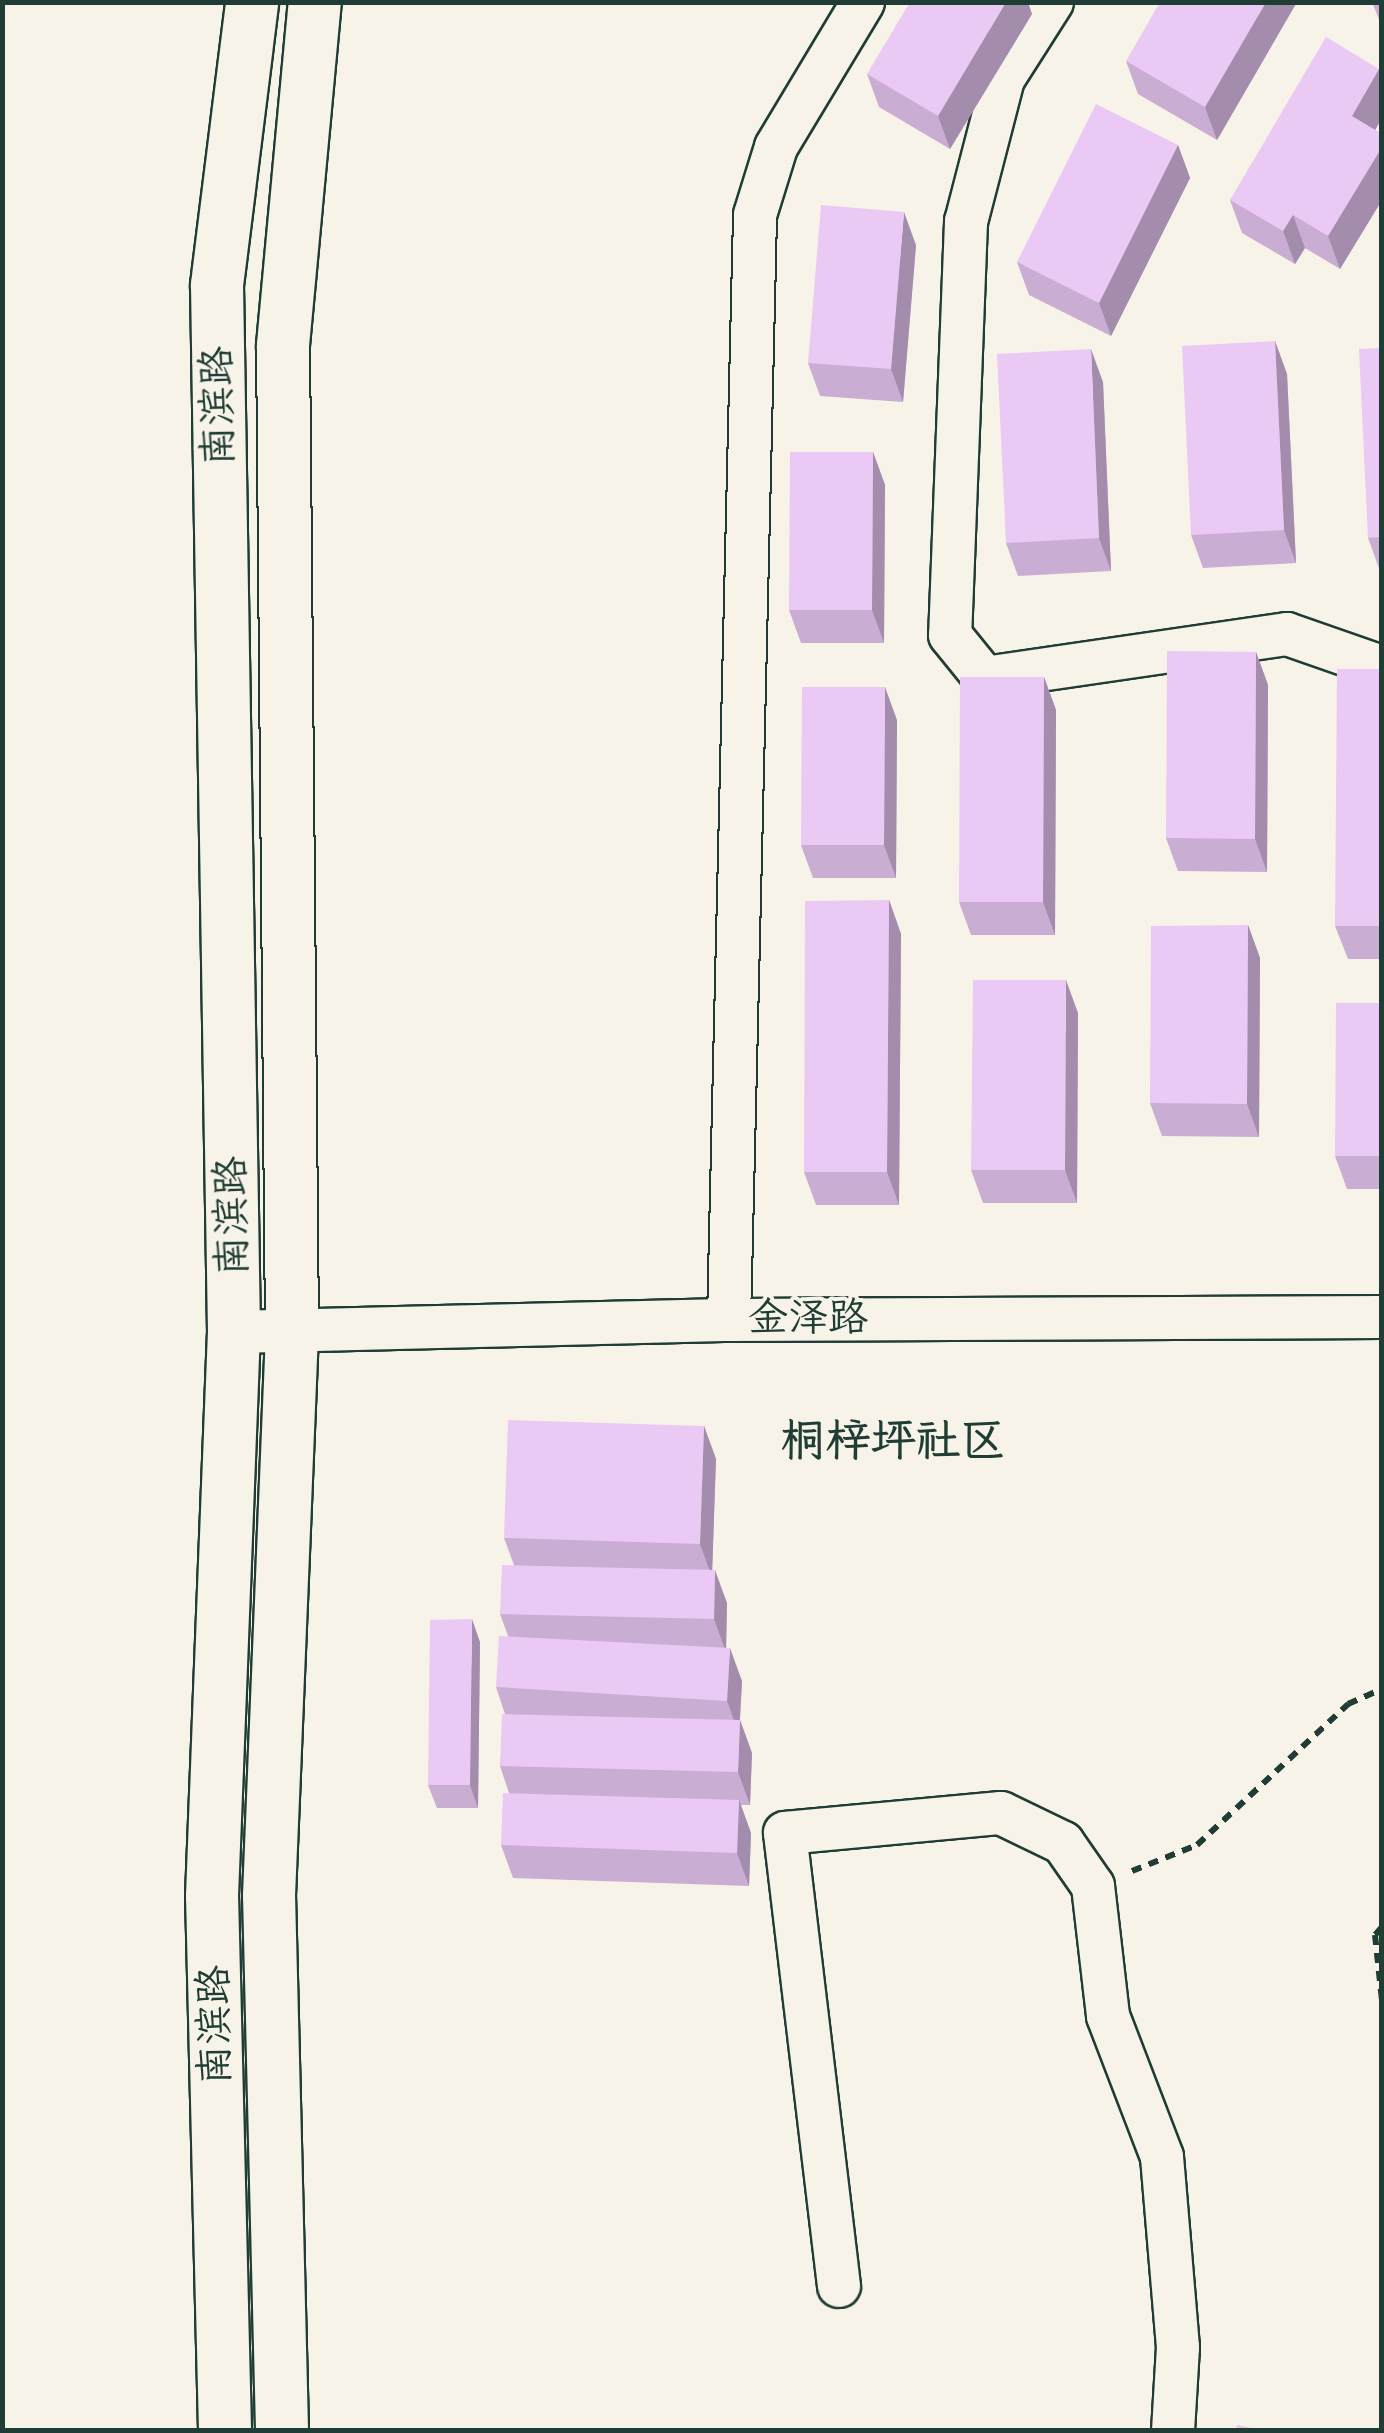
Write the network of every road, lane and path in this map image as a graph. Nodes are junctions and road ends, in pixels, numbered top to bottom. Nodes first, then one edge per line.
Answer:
1 (252, 2) edge
2 (316, 2) edge
3 (863, 2) edge
4 (1052, 2) edge
5 (1382, 667) edge
6 (1382, 1317) edge
7 (730, 1320) junction
8 (234, 1332) junction
9 (292, 1332) junction
10 (1382, 1688) edge
11 (1093, 1886) junction
12 (1382, 1927) edge
13 (1382, 2000) edge
14 (839, 2286) dead end
15 (225, 2430) edge
16 (282, 2430) edge
17 (1174, 2430) edge

1 - 8 main road, 南滨路
2 - 9 main road, 南滨路
3 - 7 street
4 - 5 street
6 - 7 street, 金泽路
7 - 9 street, 金泽路
8 - 9 street, 金泽路
8 - 15 main road, 南滨路
9 - 16 main road, 南滨路
10 - 11 path
11 - 14 street
11 - 17 street
12 - 13 path

